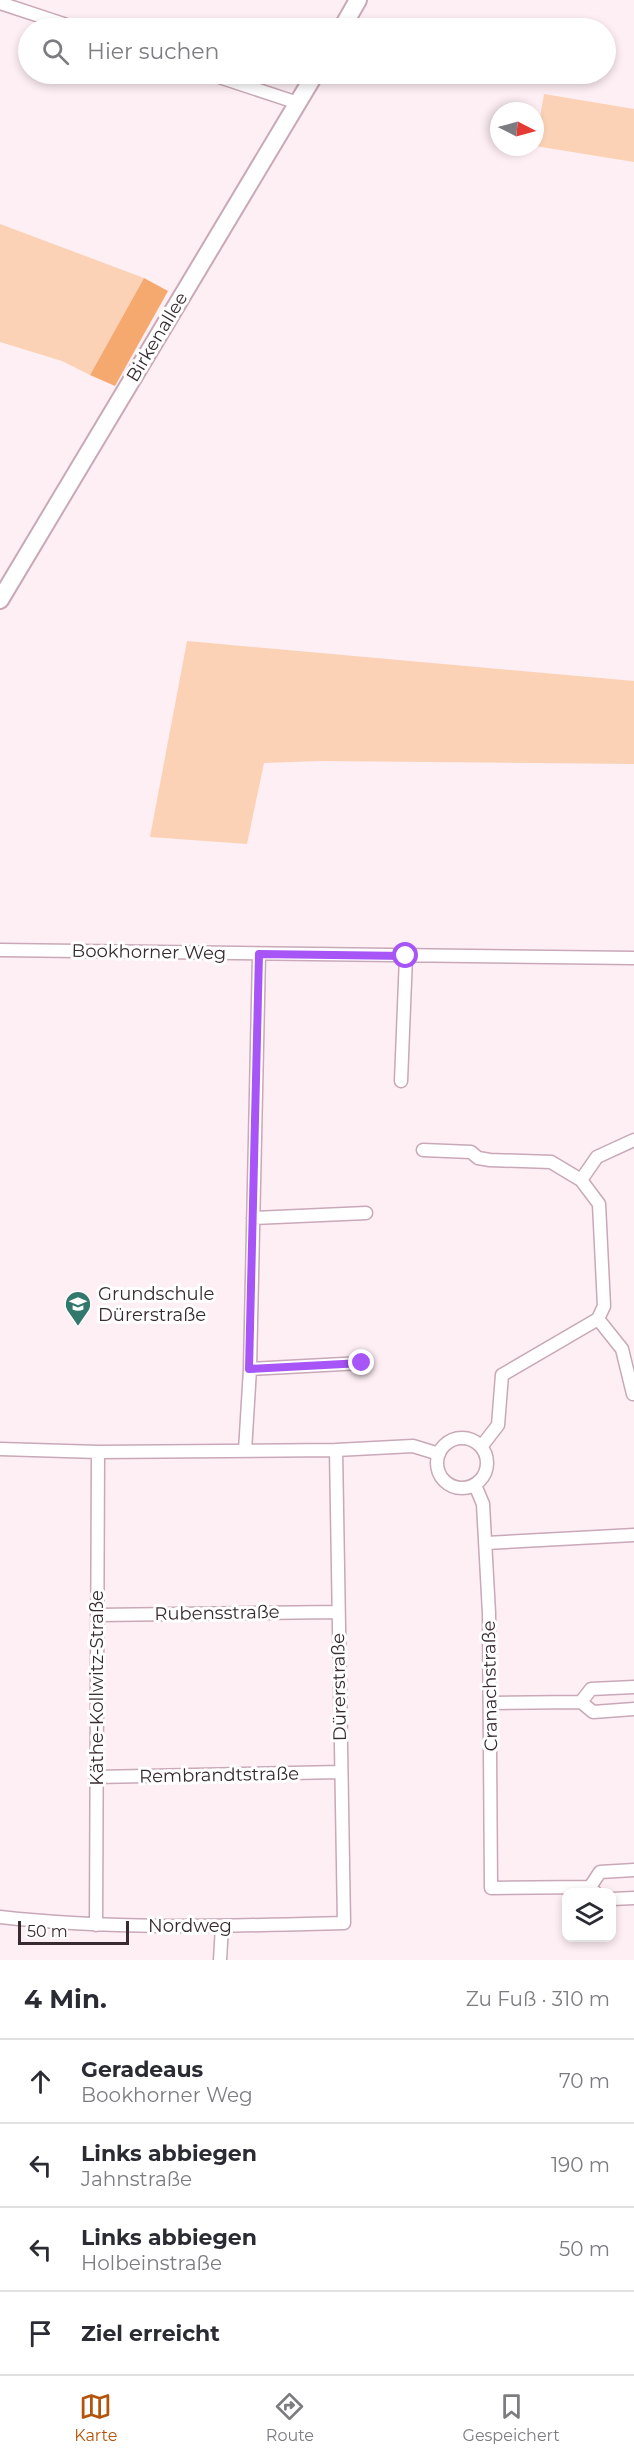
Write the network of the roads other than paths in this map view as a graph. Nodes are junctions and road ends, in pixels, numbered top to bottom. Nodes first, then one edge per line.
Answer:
1 (358, 0) edge
2 (0, 3) edge
3 (46, 18) edge
4 (348, 18) edge
5 (240, 84) edge
6 (309, 84) edge
7 (297, 103) junction
8 (0, 600) edge
9 (0, 950) edge
10 (259, 954) junction
11 (406, 956) junction
12 (634, 958) edge
13 (401, 1081) dead end
14 (634, 1140) edge
15 (423, 1150) dead end
16 (581, 1179) junction
17 (366, 1213) dead end
18 (253, 1218) junction
19 (598, 1319) junction
20 (362, 1363) dead end
21 (249, 1369) junction
22 (633, 1394) edge
23 (481, 1447) junction
24 (0, 1449) edge
25 (336, 1450) junction
26 (245, 1451) junction
27 (98, 1452) junction
28 (439, 1454) junction
29 (475, 1485) junction
30 (634, 1535) edge
31 (486, 1544) junction
32 (337, 1612) junction
33 (97, 1615) junction
34 (634, 1687) edge
35 (581, 1702) junction
36 (490, 1703) junction
37 (634, 1709) edge
38 (341, 1772) junction
39 (96, 1777) junction
40 (634, 1870) edge
41 (593, 1888) edge
42 (562, 1889) edge
43 (634, 1898) edge
44 (616, 1899) edge
45 (0, 1917) edge
46 (344, 1923) joint
47 (96, 1925) junction
48 (222, 1926) junction
49 (220, 1960) edge

1 - 4 street
2 - 3 street
5 - 7 street
6 - 7 street, Birkenallee
7 - 8 street, Birkenallee
9 - 10 street, Bookhorner Weg
10 - 11 street, Bookhorner Weg
10 - 18 street
11 - 12 street, Bookhorner Weg
11 - 13 street
14 - 16 street
15 - 16 street
16 - 19 street
17 - 18 street
18 - 21 street
19 - 22 street
19 - 23 street
20 - 21 street
21 - 26 street
23 - 28 street
23 - 29 street
24 - 27 street
25 - 26 street
25 - 28 street
25 - 32 street, Dürerstraße
26 - 27 street
27 - 33 street, Käthe-Kollwitz-Straße
28 - 29 street
29 - 31 street, Cranachstraße
30 - 31 street
31 - 36 street, Cranachstraße
32 - 33 street, Rubensstraße
32 - 38 street, Dürerstraße
33 - 39 street, Käthe-Kollwitz-Straße
34 - 35 street
35 - 36 street
35 - 37 street
36 - 42 street, Cranachstraße
38 - 39 street, Rembrandtstraße
38 - 46 street, Dürerstraße
39 - 47 street, Käthe-Kollwitz-Straße
40 - 41 street
43 - 44 street
45 - 47 street, Nordweg
46 - 48 street, Nordweg
47 - 48 street, Nordweg
48 - 49 street

